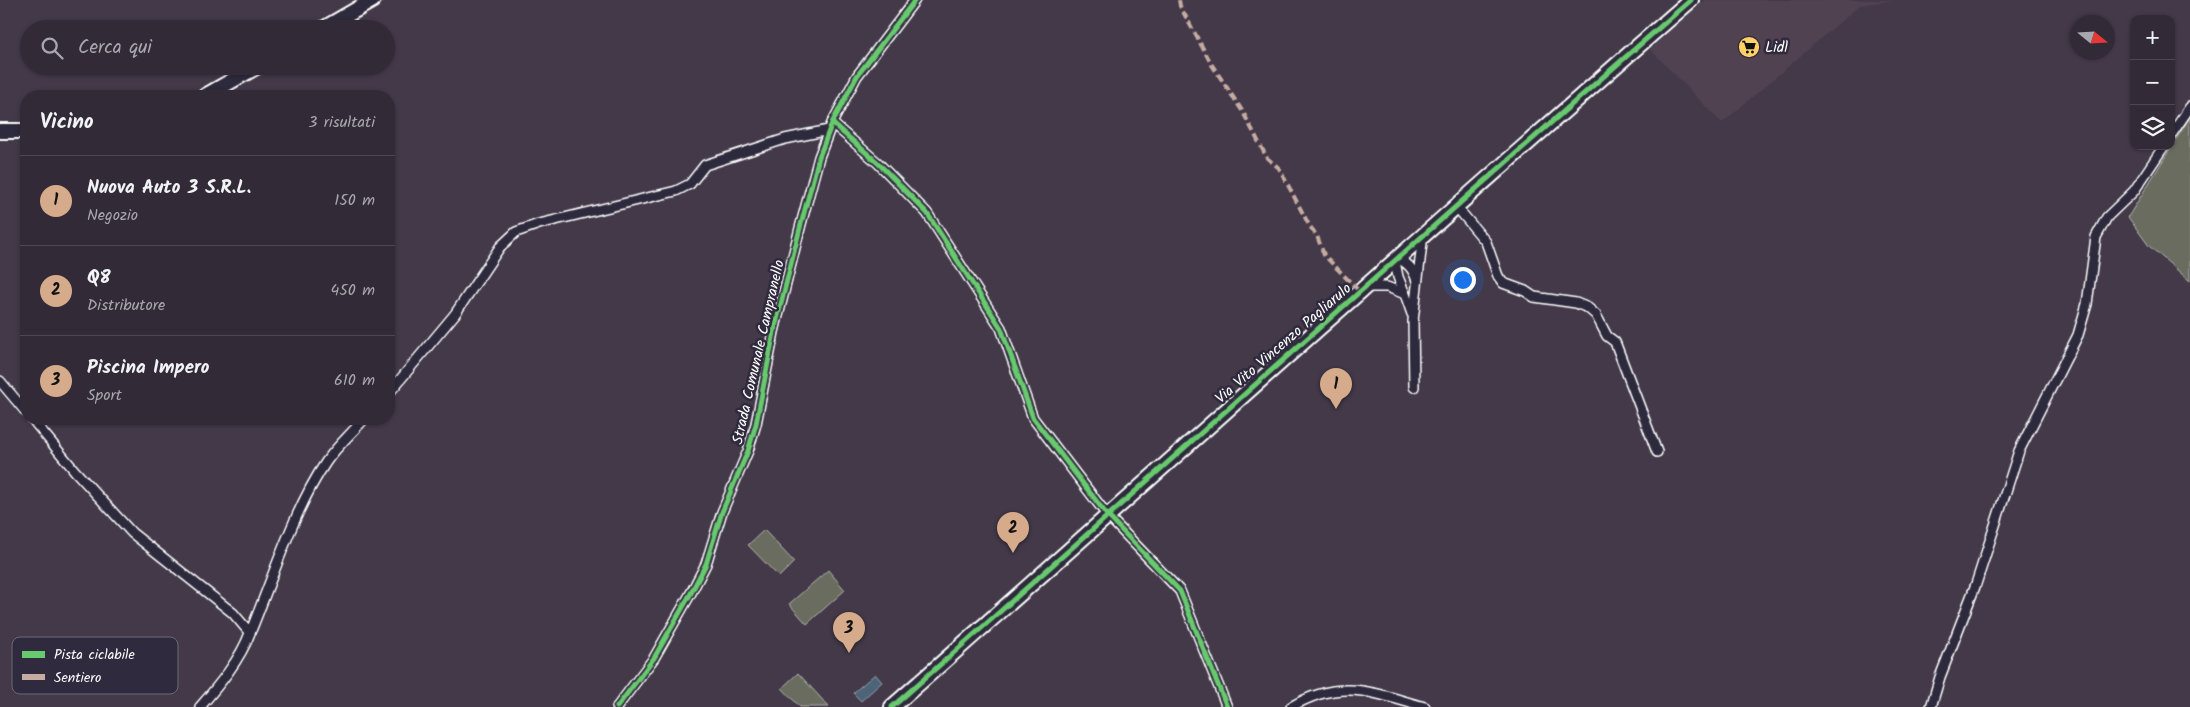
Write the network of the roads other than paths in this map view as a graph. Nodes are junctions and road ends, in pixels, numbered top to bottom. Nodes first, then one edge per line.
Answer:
1 (373, 0) edge
2 (915, 0) edge
3 (1691, 0) edge
4 (339, 20) edge
5 (242, 75) edge
6 (216, 90) edge
7 (2190, 107) edge
8 (830, 127) junction
9 (2175, 129) edge
10 (0, 131) edge
11 (20, 131) edge
12 (2161, 150) edge
13 (1455, 206) junction
14 (1423, 234) junction
15 (1396, 260) junction
16 (1417, 283) junction
17 (1365, 287) junction
18 (1405, 294) junction
19 (1413, 321) junction
20 (0, 380) edge
21 (395, 386) edge
22 (1414, 387) dead end
23 (20, 405) edge
24 (37, 425) edge
25 (359, 425) edge
26 (1657, 452) dead end
27 (1107, 515) junction
28 (250, 633) junction
29 (200, 707) edge
30 (617, 707) edge
31 (892, 707) edge
32 (1227, 707) edge
33 (1291, 707) edge
34 (1425, 707) edge
35 (1931, 707) edge

1 - 4 street
2 - 8 street, Strada Comunale Campranello
3 - 13 street, Via Vito Vincenzo Pagliarulo
5 - 6 street
7 - 9 street
8 - 21 street
8 - 27 street
8 - 30 street, Strada Comunale Campranello
10 - 11 street
12 - 35 street
13 - 14 street, Via Vito Vincenzo Pagliarulo
13 - 26 street
14 - 15 street, Via Vito Vincenzo Pagliarulo
14 - 16 street
15 - 16 street
15 - 17 street, Via Vito Vincenzo Pagliarulo
15 - 18 street
16 - 19 street
17 - 18 street
17 - 27 street, Via Vito Vincenzo Pagliarulo
18 - 19 street
19 - 22 street
20 - 23 street
24 - 28 street
25 - 28 street
27 - 31 street, Via Vito Vincenzo Pagliarulo
27 - 32 street
28 - 29 street
33 - 34 street

